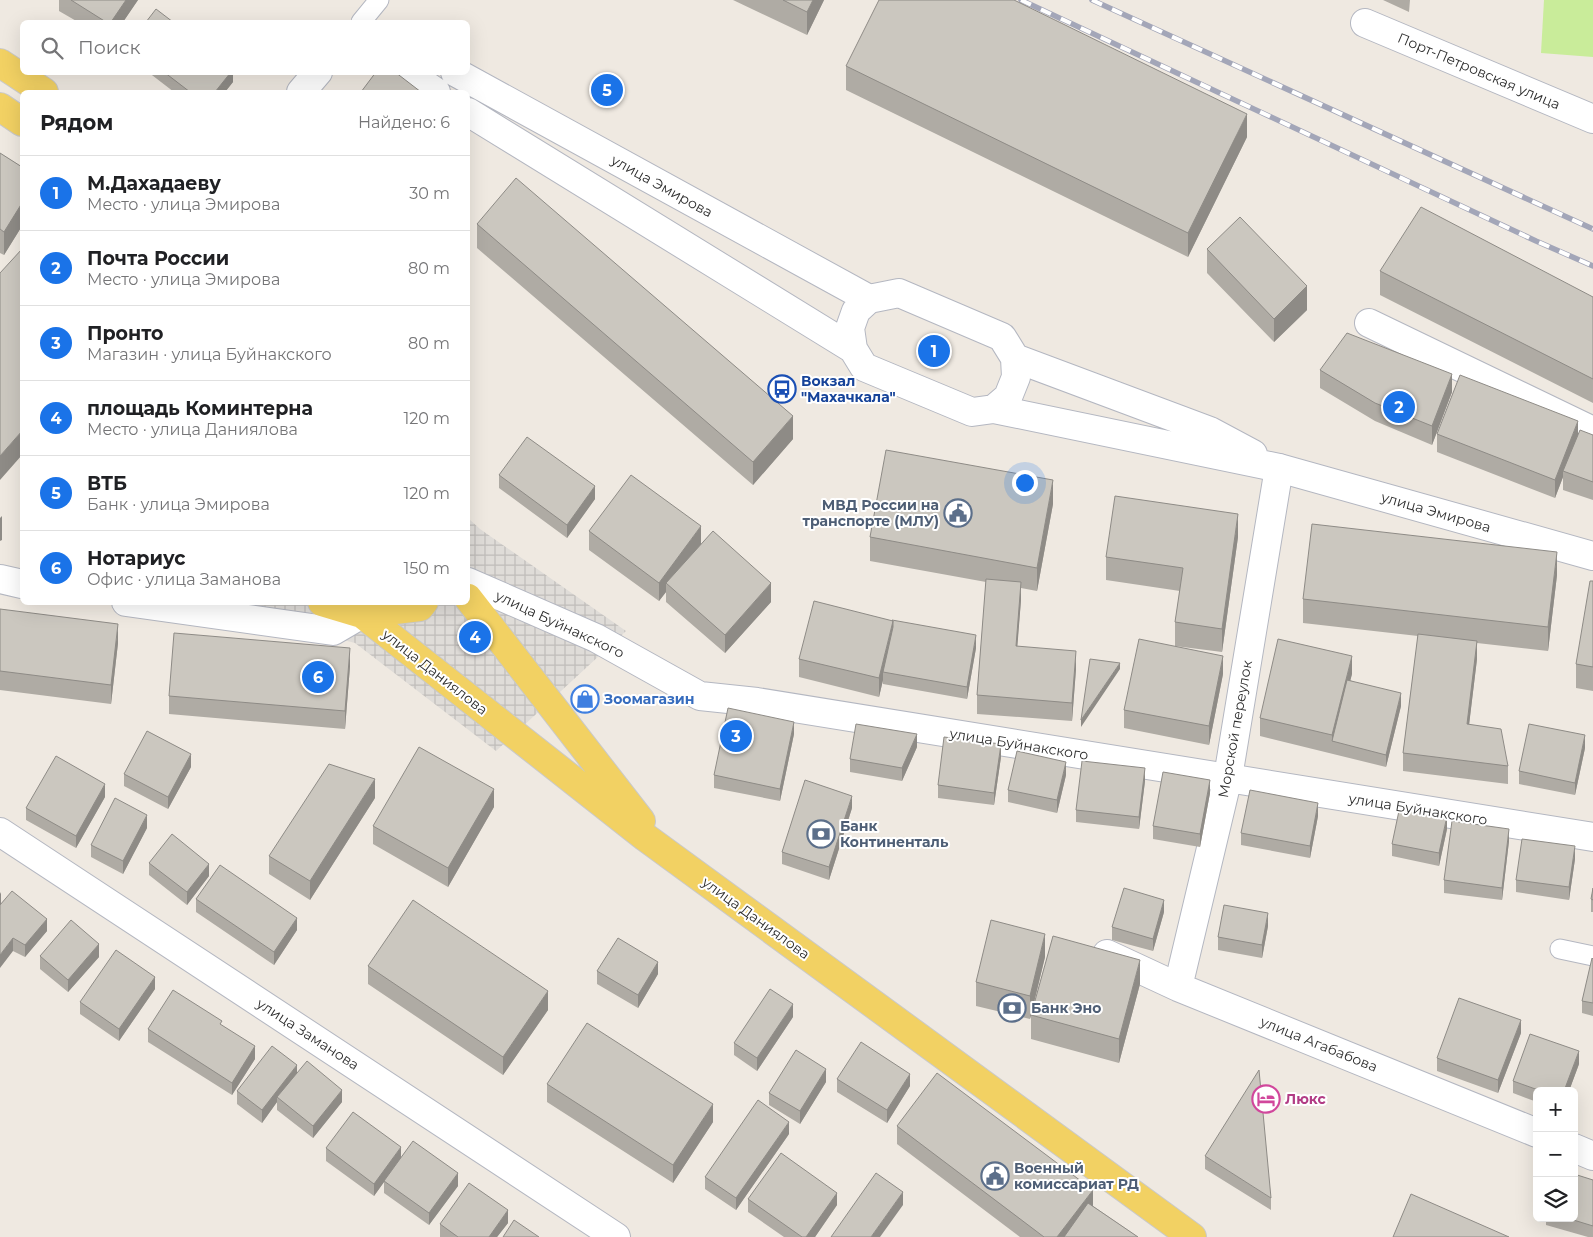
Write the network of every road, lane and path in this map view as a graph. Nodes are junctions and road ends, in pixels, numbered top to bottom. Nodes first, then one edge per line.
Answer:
1 (379, 0) edge
2 (363, 20) edge
3 (1365, 23) dead end
4 (0, 63) edge
5 (315, 75) edge
6 (411, 75) edge
7 (461, 75) edge
8 (41, 90) edge
9 (302, 90) edge
10 (433, 90) edge
11 (0, 107) edge
12 (470, 113) edge
13 (1593, 119) edge
14 (20, 121) edge
15 (869, 299) junction
16 (1369, 323) dead end
17 (853, 349) junction
18 (1015, 358) junction
19 (994, 409) junction
20 (1593, 431) edge
21 (1279, 468) junction
22 (1593, 556) edge
23 (0, 579) edge
24 (470, 583) edge
25 (20, 584) edge
26 (470, 601) edge
27 (148, 605) edge
28 (332, 605) edge
29 (422, 605) edge
30 (362, 614) junction
31 (1228, 778) junction
32 (0, 832) edge
33 (1593, 837) edge
34 (1560, 949) dead end
35 (1102, 952) edge
36 (1593, 956) edge
37 (1178, 987) junction
38 (1535, 1132) edge
39 (1578, 1150) edge
40 (1593, 1156) edge
41 (616, 1237) edge
42 (1192, 1237) edge
43 (1209, 1237) edge

1 - 2 lane
3 - 13 street, Порт-Петровская улица
4 - 8 main road
5 - 9 street
6 - 10 street
7 - 15 street, улица Эмирова
11 - 14 main road
12 - 17 street, улица Эмирова
15 - 17 street
15 - 18 street
16 - 20 street
17 - 19 street, улица Эмирова
18 - 19 street
18 - 21 street, улица Эмирова
19 - 21 street, улица Эмирова
21 - 22 street, улица Эмирова
21 - 31 street, Морской переулок
23 - 25 street
24 - 31 street, улица Буйнакского
26 - 43 main road, улица Даниялова
27 - 30 street
28 - 30 main road, улица Даниялова
29 - 30 main road
30 - 42 main road, улица Даниялова
31 - 33 street, улица Буйнакского
31 - 37 street, Морской переулок
32 - 41 street, улица Заманова
34 - 36 lane
35 - 37 street, улица Агабабова
37 - 38 street, улица Агабабова
39 - 40 street

